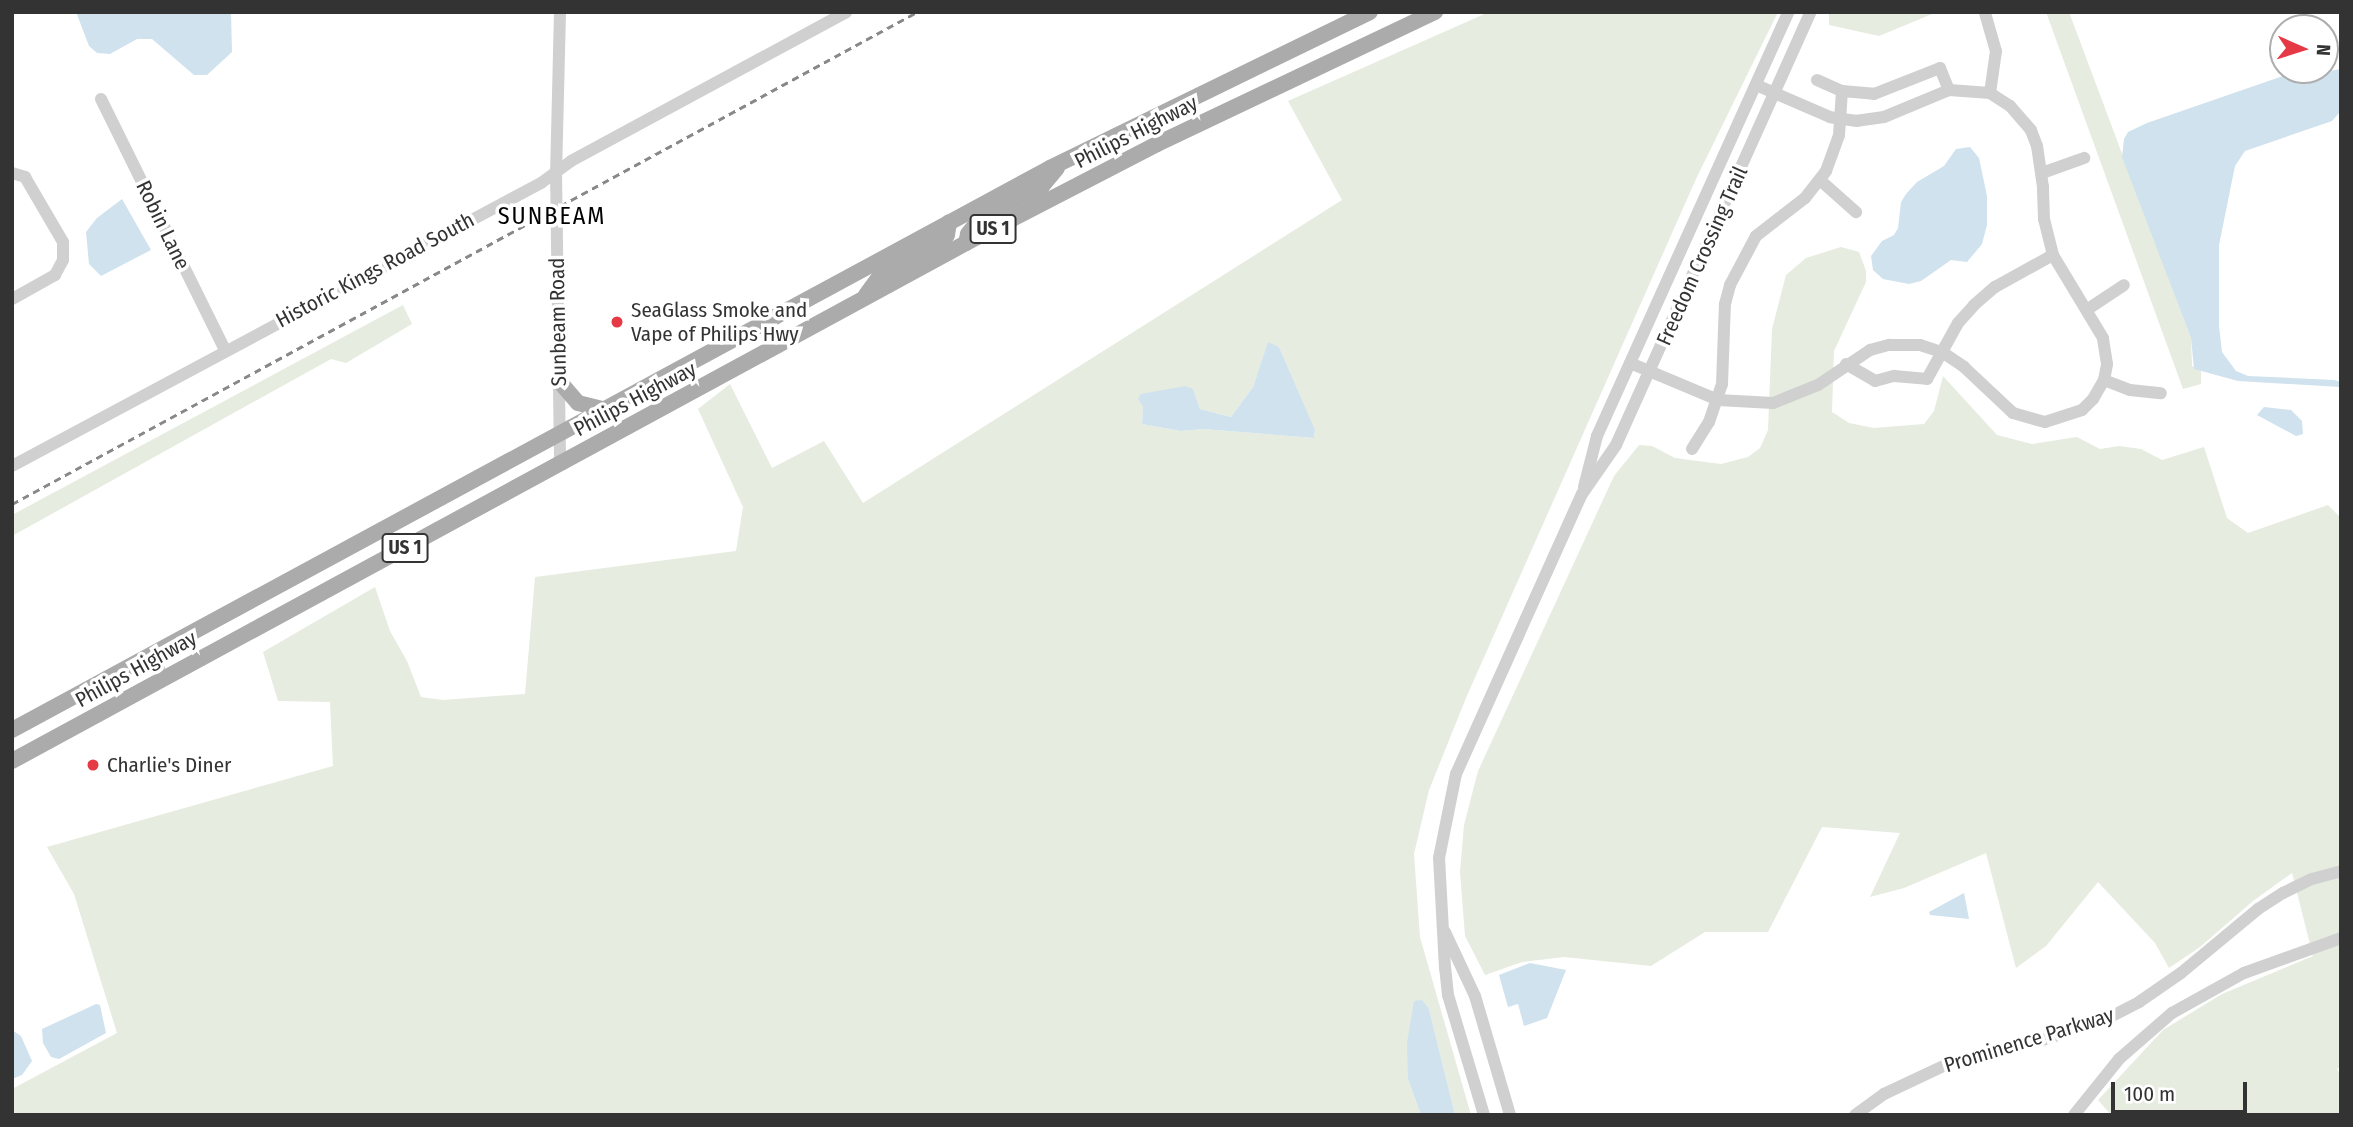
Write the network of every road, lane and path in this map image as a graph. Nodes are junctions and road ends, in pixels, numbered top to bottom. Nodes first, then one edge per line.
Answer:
1 (560, 12) edge
2 (846, 12) edge
3 (1370, 12) edge
4 (1435, 12) edge
5 (1788, 12) edge
6 (1811, 12) edge
7 (1985, 13) edge
8 (1232, 77) junction
9 (1817, 80) dead end
10 (1756, 85) junction
11 (1949, 89) junction
12 (1842, 91) junction
13 (1990, 93) junction
14 (1776, 94) junction
15 (102, 100) dead end
16 (1244, 101) junction
17 (1840, 118) junction
18 (2084, 158) dead end
19 (1060, 163) junction
20 (556, 172) junction
21 (12, 173) edge
22 (2042, 173) junction
23 (1821, 181) junction
24 (1856, 212) dead end
25 (949, 222) junction
26 (966, 243) junction
27 (2053, 255) junction
28 (2124, 285) dead end
29 (12, 299) edge
30 (862, 299) junction
31 (2088, 309) junction
32 (225, 350) junction
33 (1942, 352) junction
34 (1630, 363) junction
35 (1846, 364) junction
36 (1649, 372) junction
37 (2104, 380) junction
38 (559, 381) junction
39 (2161, 393) dead end
40 (1718, 400) junction
41 (602, 410) junction
42 (559, 433) junction
43 (1692, 449) dead end
44 (560, 463) junction
45 (12, 466) edge
46 (1582, 494) junction
47 (152, 654) junction
48 (163, 678) junction
49 (12, 730) edge
50 (12, 761) edge
51 (2341, 871) edge
52 (1443, 928) junction
53 (2341, 938) edge
54 (1858, 1114) edge
55 (1484, 1115) edge
56 (1510, 1115) edge
57 (2074, 1115) edge

1 - 20 street, Sunbeam Road
2 - 20 street, Historic Kings Road South
3 - 8 main road, Philips Highway / US 1
4 - 16 main road, Philips Highway / US 1
5 - 10 street, Freedom Crossing Trail
6 - 14 street, Freedom Crossing Trail
7 - 13 street
8 - 16 main road
8 - 19 main road, Philips Highway / US 1
9 - 12 street
10 - 14 street
10 - 34 street, Freedom Crossing Trail
11 - 12 street
11 - 13 street
11 - 17 street
12 - 17 street
13 - 22 street
14 - 17 street
14 - 36 street, Freedom Crossing Trail
15 - 32 street, Robin Lane
16 - 26 main road, Philips Highway / US 1
17 - 23 street
18 - 22 street
19 - 25 main road, Philips Highway / US 1
19 - 26 main road
20 - 32 street, Historic Kings Road South
20 - 38 street, Sunbeam Road
21 - 29 street
22 - 27 street
23 - 24 street
23 - 40 street
25 - 30 main road
25 - 41 main road, Philips Highway / US 1
26 - 30 main road, Philips Highway / US 1
27 - 31 street
27 - 33 street
28 - 31 street
30 - 44 main road, Philips Highway / US 1
31 - 37 street
32 - 45 street, Historic Kings Road South
33 - 35 street
33 - 35 street
33 - 37 street
34 - 36 street
34 - 46 street, Freedom Crossing Trail
35 - 40 street
36 - 40 street
36 - 46 street, Freedom Crossing Trail
37 - 39 street
38 - 41 main road
38 - 42 street, Sunbeam Road
40 - 43 street
41 - 42 main road, Philips Highway / US 1
42 - 44 street, Sunbeam Road
42 - 47 main road, Philips Highway / US 1
44 - 48 main road, Philips Highway / US 1
46 - 52 street, Freedom Crossing Trail
47 - 48 street
47 - 49 main road, Philips Highway / US 1
48 - 50 main road, Philips Highway / US 1
51 - 54 street, Prominence Parkway
52 - 55 street, Freedom Crossing Trail
52 - 56 street, Freedom Crossing Trail
53 - 57 street, Prominence Parkway

